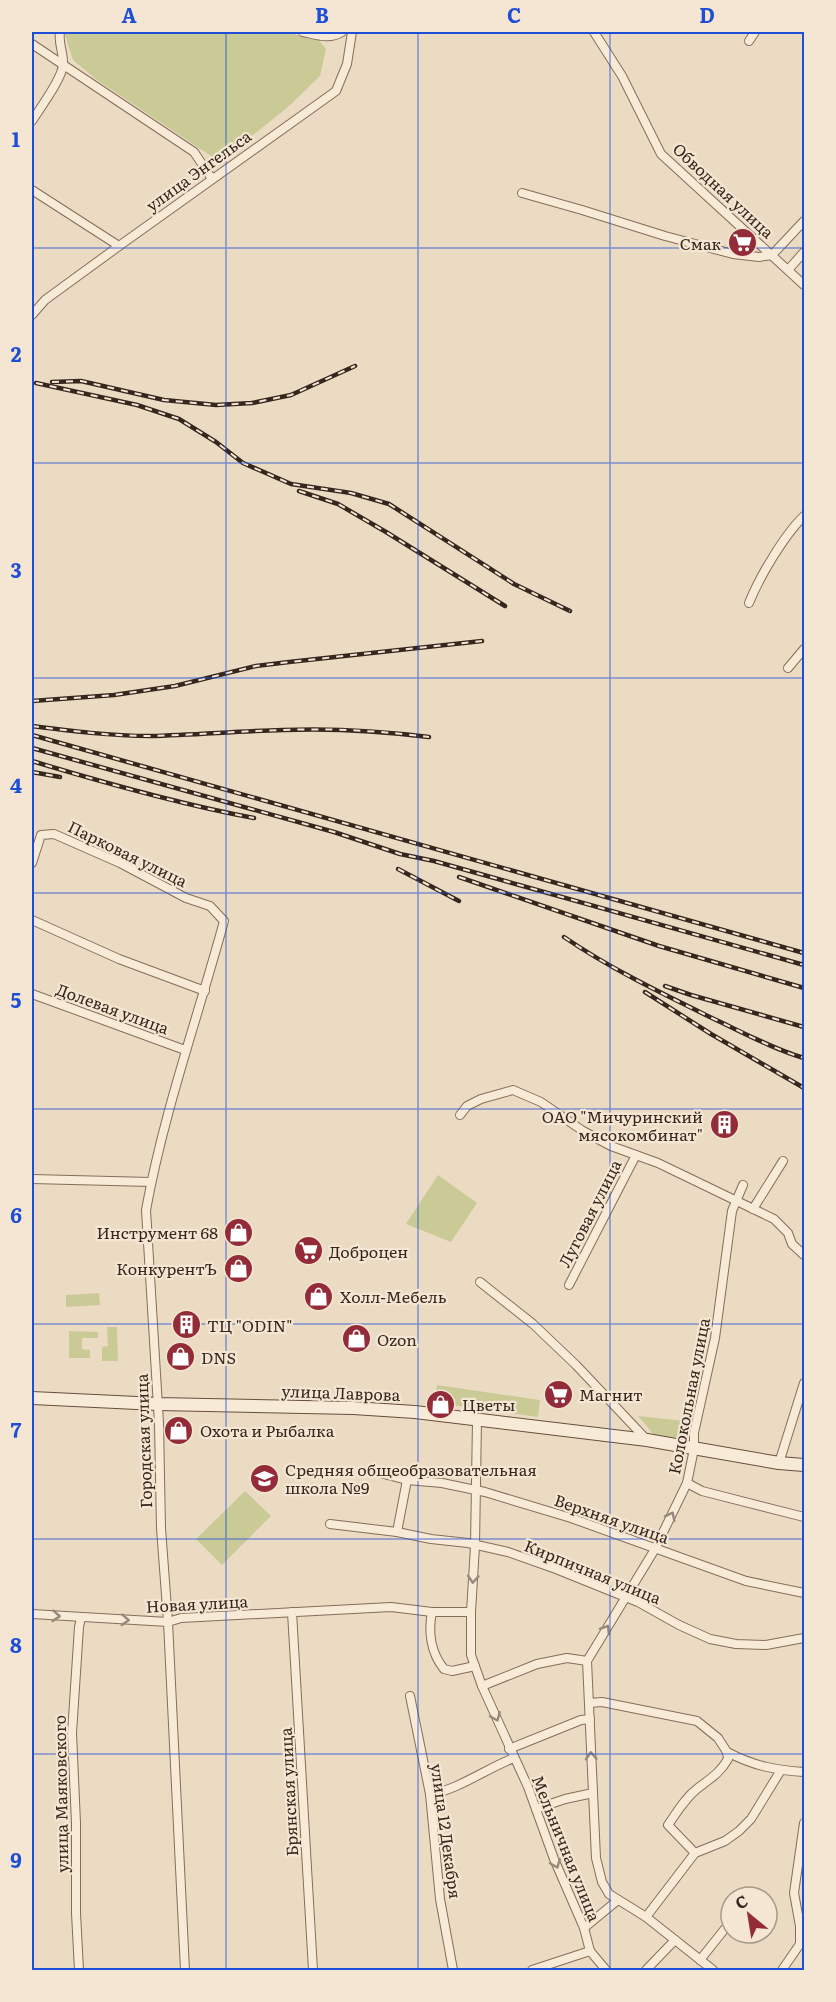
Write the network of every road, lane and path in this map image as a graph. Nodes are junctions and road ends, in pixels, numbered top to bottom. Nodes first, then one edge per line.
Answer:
1 (60, 32) edge
2 (303, 32) edge
3 (342, 32) edge
4 (352, 32) edge
5 (594, 32) edge
6 (755, 32) edge
7 (749, 41) dead end
8 (32, 45) edge
9 (63, 66) junction
10 (32, 121) edge
11 (212, 179) junction
12 (32, 190) edge
13 (522, 193) dead end
14 (804, 221) edge
15 (119, 246) junction
16 (804, 252) edge
17 (772, 255) junction
18 (788, 270) junction
19 (804, 285) edge
20 (32, 315) edge
21 (804, 516) edge
22 (749, 603) dead end
23 (804, 649) edge
24 (788, 668) dead end
25 (32, 863) edge
26 (32, 920) edge
27 (224, 921) joint
28 (205, 991) junction
29 (32, 994) edge
30 (185, 1050) junction
31 (460, 1115) dead end
32 (636, 1155) junction
33 (783, 1161) dead end
34 (32, 1179) edge
35 (151, 1182) junction
36 (743, 1185) dead end
37 (736, 1201) junction
38 (753, 1209) junction
39 (804, 1255) edge
40 (480, 1282) dead end
41 (569, 1285) dead end
42 (804, 1383) edge
43 (32, 1398) edge
44 (158, 1404) junction
45 (477, 1420) junction
46 (647, 1440) junction
47 (694, 1449) junction
48 (779, 1463) junction
49 (804, 1465) edge
50 (372, 1471) dead end
51 (407, 1480) junction
52 (687, 1483) junction
53 (475, 1490) junction
54 (804, 1517) edge
55 (330, 1524) dead end
56 (397, 1532) junction
57 (476, 1546) junction
58 (655, 1549) junction
59 (804, 1593) edge
60 (625, 1597) junction
61 (432, 1611) junction
62 (292, 1612) junction
63 (471, 1612) junction
64 (32, 1614) edge
65 (81, 1618) junction
66 (168, 1622) junction
67 (804, 1638) edge
68 (587, 1661) junction
69 (476, 1666) junction
70 (482, 1686) junction
71 (410, 1696) dead end
72 (589, 1703) junction
73 (590, 1719) junction
74 (509, 1749) junction
75 (727, 1752) junction
76 (514, 1758) junction
77 (781, 1770) junction
78 (804, 1772) edge
79 (593, 1793) junction
80 (430, 1794) junction
81 (536, 1809) junction
82 (804, 1823) edge
83 (696, 1853) junction
84 (618, 1900) junction
85 (646, 1917) junction
86 (584, 1928) junction
87 (719, 1936) edge
88 (675, 1940) junction
89 (590, 1951) junction
90 (700, 1960) junction
91 (79, 1971) edge
92 (186, 1971) edge
93 (313, 1971) edge
94 (453, 1971) edge
95 (532, 1971) edge
96 (606, 1971) edge
97 (646, 1971) edge
98 (713, 1971) edge
99 (782, 1971) edge

1 - 9 street
2 - 3 street
4 - 11 street, улица Энгельса
5 - 17 street, Обводная улица
6 - 7 street
8 - 9 street
9 - 10 street
9 - 11 street
11 - 15 street, улица Энгельса
12 - 15 street
13 - 17 street
14 - 17 street
15 - 20 street, улица Энгельса
16 - 18 street
17 - 18 street, Обводная улица
18 - 19 street, Обводная улица
21 - 22 street
23 - 24 street
25 - 27 street, Парковая улица
26 - 28 street
27 - 28 street, Городская улица
28 - 30 street, Городская улица
29 - 30 street, Долевая улица
30 - 35 street, Городская улица
31 - 32 street, Луговая улица
32 - 37 street, Луговая улица
32 - 41 street, Луговая улица
33 - 38 street
34 - 35 street
35 - 44 street, Городская улица
36 - 37 street, Колокольная улица
37 - 38 street, Луговая улица
37 - 47 street, Колокольная улица
38 - 39 street, Луговая улица
40 - 46 street
42 - 48 street
43 - 44 main road, улица Лаврова
44 - 45 main road, улица Лаврова
44 - 66 street, Городская улица
45 - 46 main road, улица Лаврова
45 - 53 street, Мельничная улица
46 - 47 main road, улица Лаврова
47 - 48 main road, улица Лаврова
47 - 52 street, Колокольная улица
48 - 49 main road, улица Лаврова
50 - 51 street, Верхняя улица
51 - 53 street, Верхняя улица
51 - 56 street
52 - 54 street
58 -> 52 street, Колокольная улица
53 - 57 street, Мельничная улица
53 - 58 street, Верхняя улица
55 - 56 street, Кирпичная улица
56 - 57 street, Кирпичная улица
57 - 60 street, Кирпичная улица
57 -> 63 street, Мельничная улица
58 - 59 street, Верхняя улица
58 - 60 street, Колокольная улица
60 - 67 street, Кирпичная улица
68 -> 60 street, Колокольная улица
61 - 62 street
61 - 63 street
61 - 69 street
62 - 66 street, Новая улица
62 - 93 street, Брянская улица
63 - 69 street, Мельничная улица
64 -> 65 street, Новая улица
65 -> 66 street, Новая улица
65 - 91 street, улица Маяковского
66 - 92 street, Городская улица
68 - 70 street
68 - 72 street
69 - 70 street, Мельничная улица
70 -> 74 street, Мельничная улица
71 - 80 street, улица 12 Декабря
72 - 73 street
72 - 75 street
73 - 74 street
79 -> 73 street
74 - 76 street, Мельничная улица
75 - 77 street
75 - 83 street
76 - 80 street
76 - 81 street, Мельничная улица
77 - 78 street
77 - 83 street
79 - 81 street
79 - 84 street
80 - 94 street, улица 12 Декабря
81 -> 86 street, Мельничная улица
82 - 99 street
83 - 85 street
84 - 85 street
84 - 86 street
85 - 88 street
86 - 89 street, Мельничная улица
87 - 90 street
88 - 90 street
88 - 97 street
89 - 95 street
89 - 96 street, Мельничная улица
90 - 98 street

